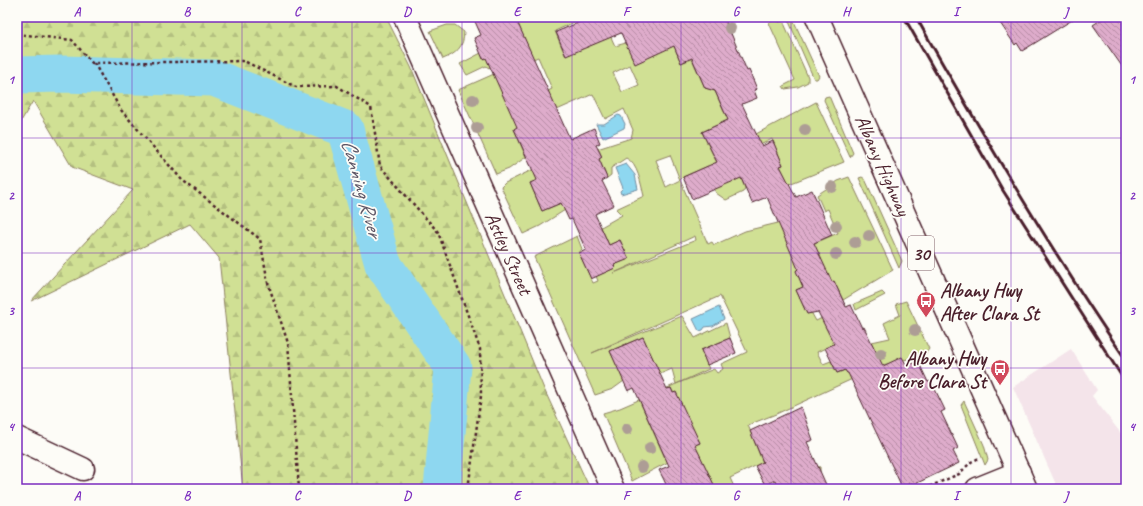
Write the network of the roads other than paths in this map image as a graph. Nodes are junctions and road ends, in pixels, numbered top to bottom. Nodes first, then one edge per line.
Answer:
1 (405, 17) edge
2 (817, 17) edge
3 (17, 438) edge
4 (83, 469) dead end
5 (1022, 480) edge
6 (613, 489) edge
7 (977, 489) edge

1 - 6 main road, Astley Street
2 - 5 main road, Albany Highway / 30
3 - 4 main road
5 - 7 main road

